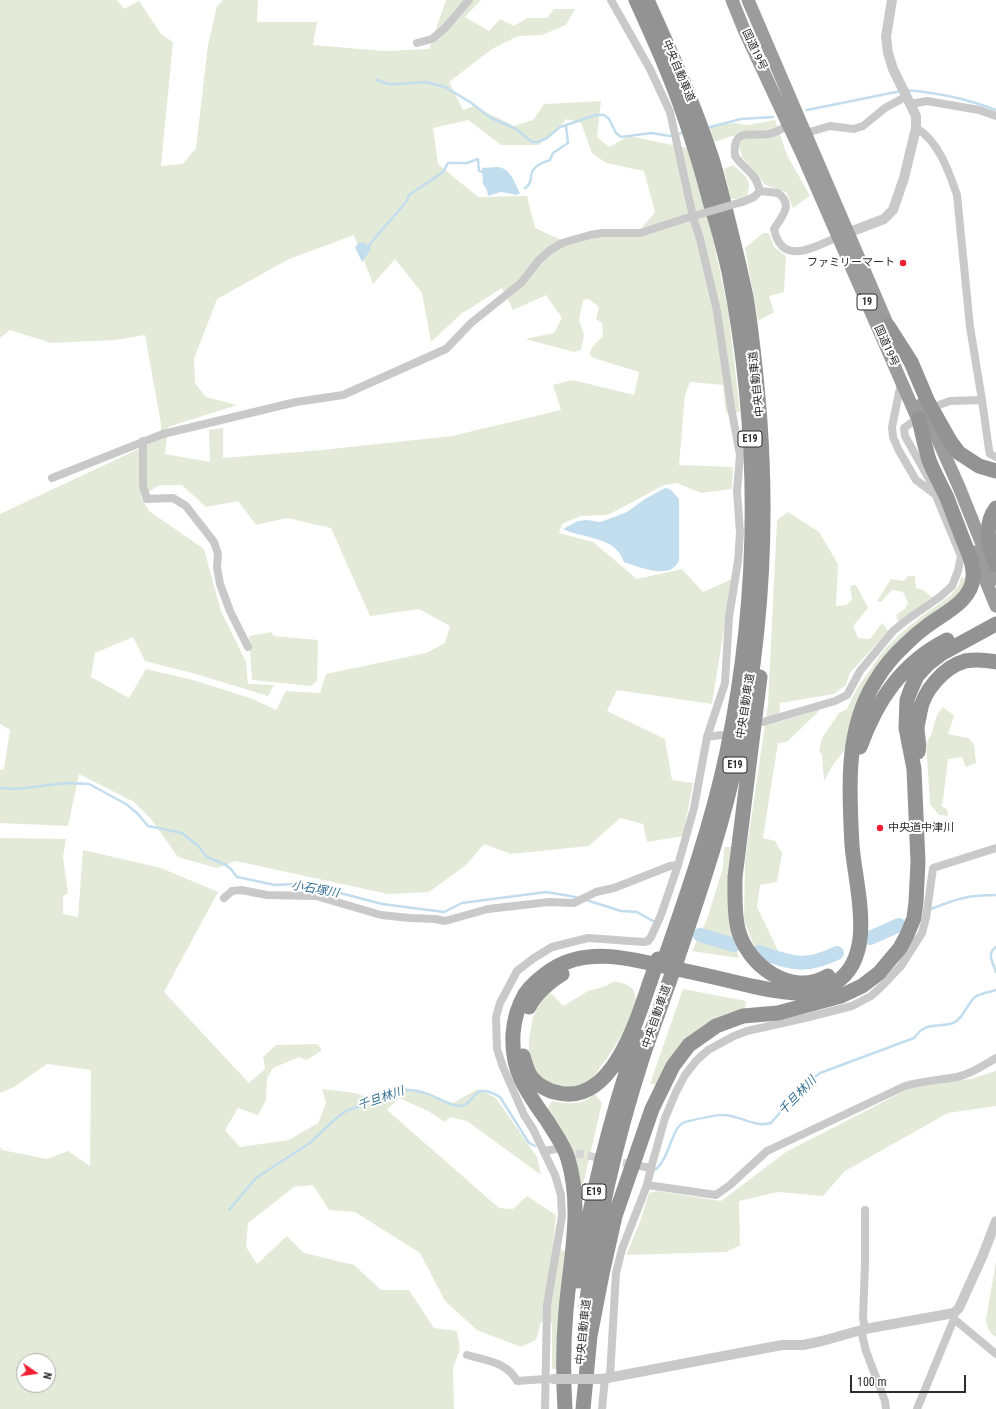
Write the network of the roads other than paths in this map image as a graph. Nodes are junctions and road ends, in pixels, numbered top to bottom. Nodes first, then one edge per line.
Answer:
1 (469, 0) edge
2 (611, 0) edge
3 (636, 0) edge
4 (647, 0) edge
5 (732, 0) edge
6 (748, 0) edge
7 (892, 0) edge
8 (417, 43) dead end
9 (908, 99) junction
10 (996, 116) edge
11 (788, 125) junction
12 (916, 128) junction
13 (806, 133) junction
14 (760, 191) junction
15 (695, 216) junction
16 (843, 234) junction
17 (888, 326) junction
18 (902, 381) junction
19 (982, 400) junction
20 (939, 405) dead end
21 (915, 421) junction
22 (142, 441) junction
23 (996, 457) edge
24 (996, 471) edge
25 (52, 478) dead end
26 (936, 495) junction
27 (996, 508) edge
28 (763, 561) junction
29 (996, 565) edge
30 (996, 579) edge
31 (995, 617) edge
32 (248, 647) dead end
33 (996, 662) edge
34 (763, 722) dead end
35 (721, 735) dead end
36 (706, 737) junction
37 (914, 768) junction
38 (851, 774) junction
39 (996, 848) edge
40 (678, 866) junction
41 (224, 898) dead end
42 (860, 924) junction
43 (666, 961) junction
44 (658, 983) junction
45 (824, 1000) junction
46 (996, 1058) edge
47 (556, 1149) tunnel mouth
48 (544, 1151) junction
49 (640, 1166) tunnel mouth
50 (651, 1168) junction
51 (647, 1185) junction
52 (865, 1210) dead end
53 (996, 1222) edge
54 (954, 1316) junction
55 (863, 1330) junction
56 (996, 1354) edge
57 (467, 1355) dead end
58 (606, 1378) junction
59 (549, 1379) junction
60 (545, 1409) edge
61 (565, 1409) edge
62 (577, 1409) edge
63 (583, 1409) edge
64 (602, 1409) edge
65 (886, 1409) edge
66 (916, 1409) edge

1 - 8 street
2 - 15 street
3 - 43 highway, 中央自動車道 / E19
4 - 28 highway, 中央自動車道 / E19
5 - 11 highway, 国道19号 / 19
6 - 13 highway, 国道19号 / 19
7 - 9 street
9 - 10 street
9 - 12 street
9 - 13 street
11 - 14 street
11 - 16 highway, 国道19号 / 19
12 - 16 street
12 - 19 street
13 - 16 highway, 国道19号 / 19
14 - 15 street, bridge
14 - 16 street
15 - 22 street
15 - 36 street
16 - 17 highway, 国道19号 / 19
16 - 18 highway, 国道19号 / 19
17 - 24 highway
17 - 30 highway, 国道19号 / 19
18 - 21 highway, 国道19号 / 19
18 - 26 street
19 - 20 street
19 - 23 street
21 - 26 street
21 - 31 highway, 国道19号 / 19
21 - 38 highway
22 - 25 street
22 - 32 street
26 - 34 street
27 - 29 highway
28 - 42 highway
28 - 43 highway, 中央自動車道 / E19
31 - 37 highway
31 - 38 highway
33 - 37 highway
35 - 36 street
36 - 40 street
37 - 45 highway
38 - 42 highway
39 - 50 street
40 - 41 street
40 - 48 street
42 - 61 highway
43 - 44 highway, 中央自動車道 / E19
44 - 45 highway
44 - 61 highway, 中央自動車道 / E19
44 - 62 highway, 中央自動車道 / E19
45 - 63 highway
46 - 51 street
47 - 48 street
48 - 59 street
49 - 50 street
50 - 51 street
51 - 58 street
52 - 55 street
53 - 54 street
54 - 55 street
54 - 56 street
54 - 66 street
55 - 58 street
55 - 65 street
57 - 59 street
58 - 59 street, bridge
58 - 64 street
59 - 60 street

